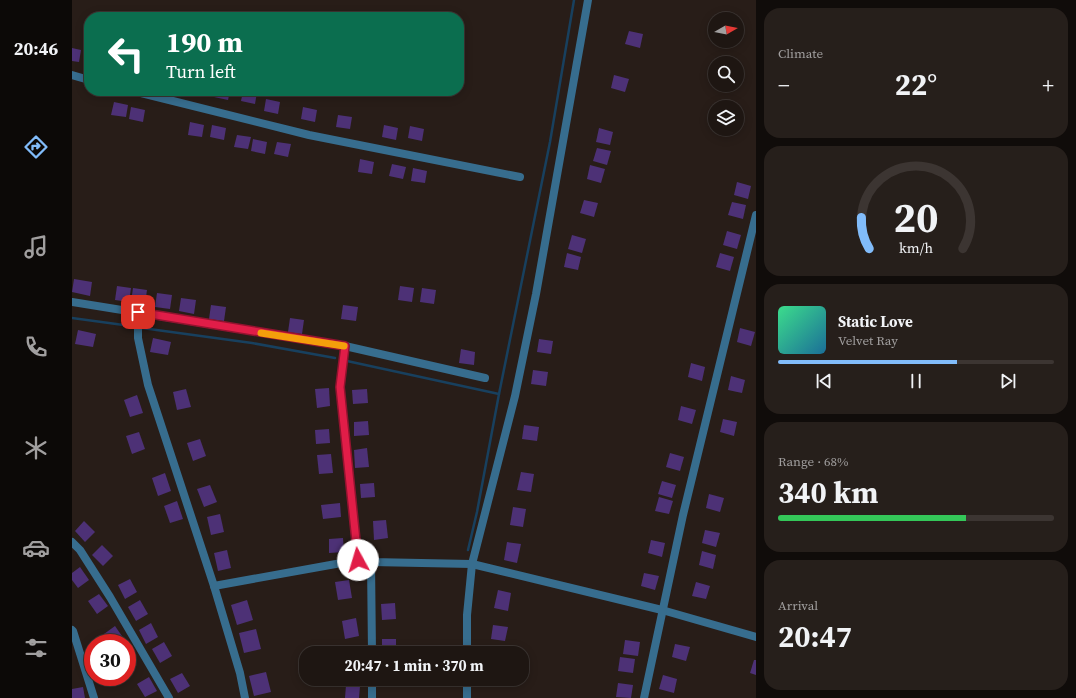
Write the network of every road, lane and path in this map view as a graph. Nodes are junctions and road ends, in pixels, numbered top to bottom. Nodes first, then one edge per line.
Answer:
1 (588, 0) edge
2 (72, 75) edge
3 (84, 79) edge
4 (153, 96) edge
5 (520, 177) dead end
6 (756, 216) edge
7 (72, 302) edge
8 (138, 312) junction
9 (345, 346) junction
10 (485, 378) dead end
11 (72, 542) edge
12 (358, 560) junction
13 (371, 562) junction
14 (472, 564) junction
15 (214, 586) junction
16 (662, 610) junction
17 (72, 630) edge
18 (756, 637) edge
19 (372, 646) edge
20 (467, 646) edge
21 (372, 686) edge
22 (467, 686) edge
23 (94, 698) edge
24 (169, 698) edge
25 (246, 698) edge
26 (372, 698) edge
27 (467, 698) edge
28 (644, 698) edge

1 - 14 street
2 - 3 street
4 - 5 street
6 - 16 street
7 - 8 street
8 - 9 street
8 - 15 street
9 - 10 street
9 - 12 street
11 - 24 street
12 - 13 street
12 - 15 street
13 - 14 street
13 - 19 street
14 - 16 street
14 - 20 street
15 - 25 street
16 - 18 street
16 - 28 street
17 - 23 street
21 - 26 street
22 - 27 street

